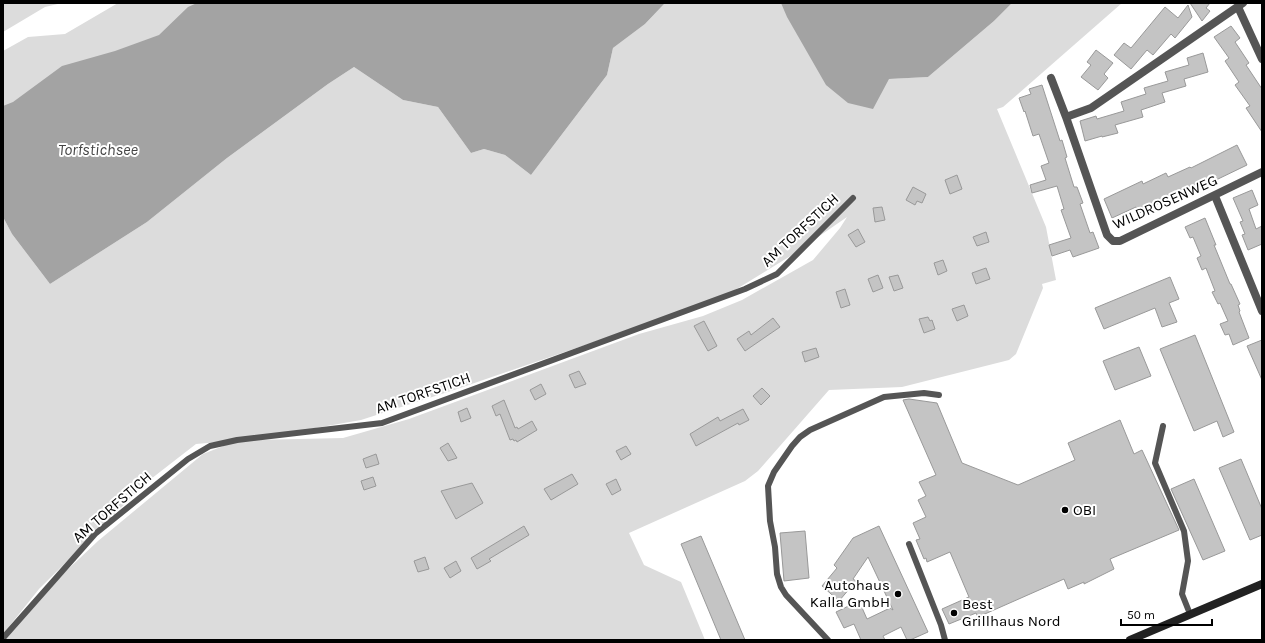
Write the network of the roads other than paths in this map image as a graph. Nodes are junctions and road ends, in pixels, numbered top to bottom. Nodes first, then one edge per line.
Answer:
1 (1240, 5) edge
2 (1262, 59) edge
3 (1051, 78) dead end
4 (1066, 117) junction
5 (1262, 172) edge
6 (1215, 196) junction
7 (853, 198) dead end
8 (1262, 311) edge
9 (939, 395) dead end
10 (1163, 426) dead end
11 (909, 544) dead end
12 (1262, 584) edge
13 (1190, 614) junction
14 (3, 638) edge
15 (828, 640) edge
16 (945, 640) edge
17 (1130, 640) edge

1 - 2 street
1 - 4 street
3 - 4 street, WILDROSENWEG
4 - 6 street, WILDROSENWEG
5 - 6 street, WILDROSENWEG
6 - 8 street
7 - 14 lane, AM TORFSTICH
9 - 15 lane
10 - 13 lane
11 - 16 lane
12 - 13 main road
13 - 17 main road

